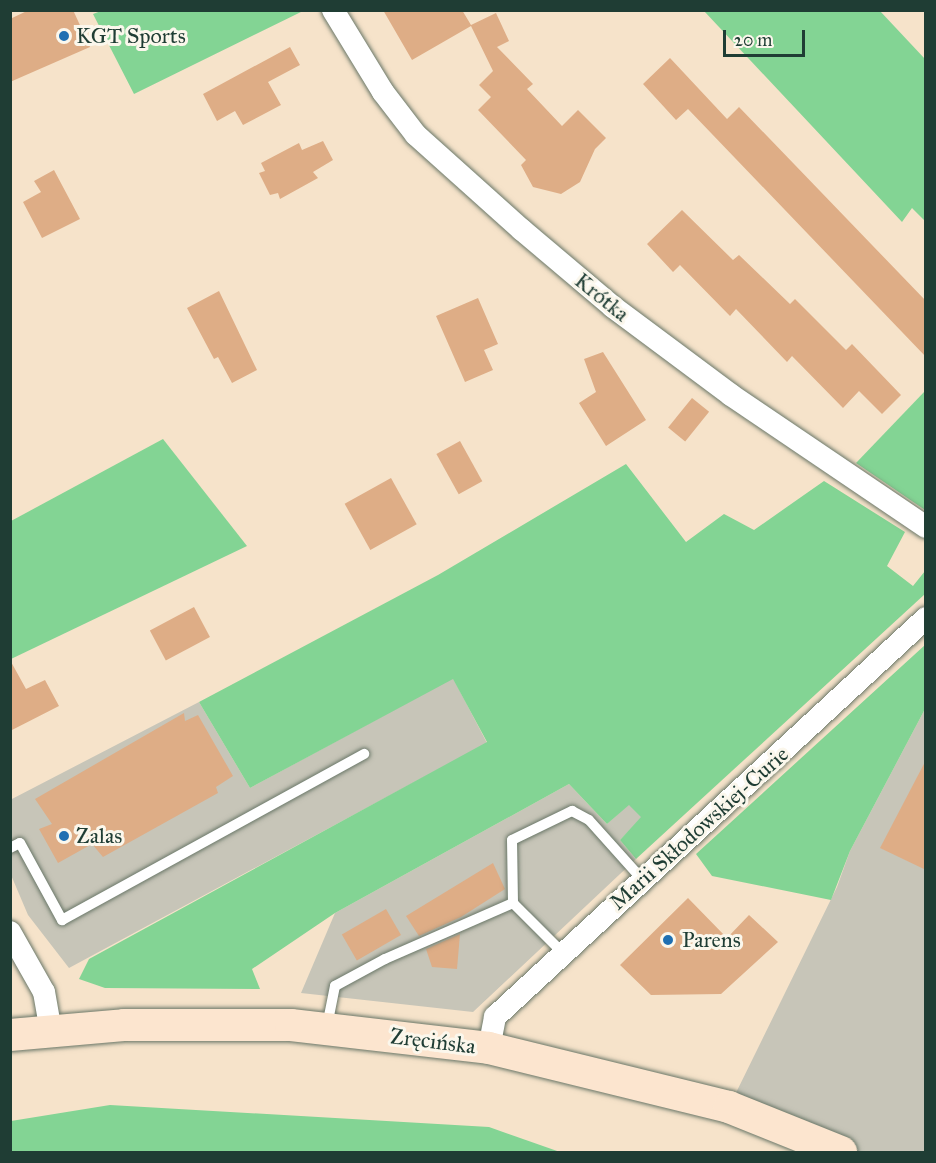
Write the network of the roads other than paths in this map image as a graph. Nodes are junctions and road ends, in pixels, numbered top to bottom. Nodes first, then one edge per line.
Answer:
1 (333, 10) edge
2 (926, 527) edge
3 (926, 618) edge
4 (364, 754) dead end
5 (10, 848) edge
6 (642, 879) junction
7 (513, 903) junction
8 (10, 932) edge
9 (562, 952) junction
10 (327, 1027) junction
11 (51, 1030) junction
12 (10, 1035) edge
13 (489, 1048) junction
14 (841, 1152) edge

1 - 2 street, Krótka
3 - 6 street, Marii Skłodowskiej-Curie
4 - 5 lane
6 - 7 lane
6 - 9 street, Marii Skłodowskiej-Curie
7 - 9 lane
7 - 10 lane
8 - 11 street
9 - 13 street, Marii Skłodowskiej-Curie
10 - 11 street, Zręcińska
10 - 13 street, Zręcińska
11 - 12 street, Zręcińska
13 - 14 street, Zręcińska

